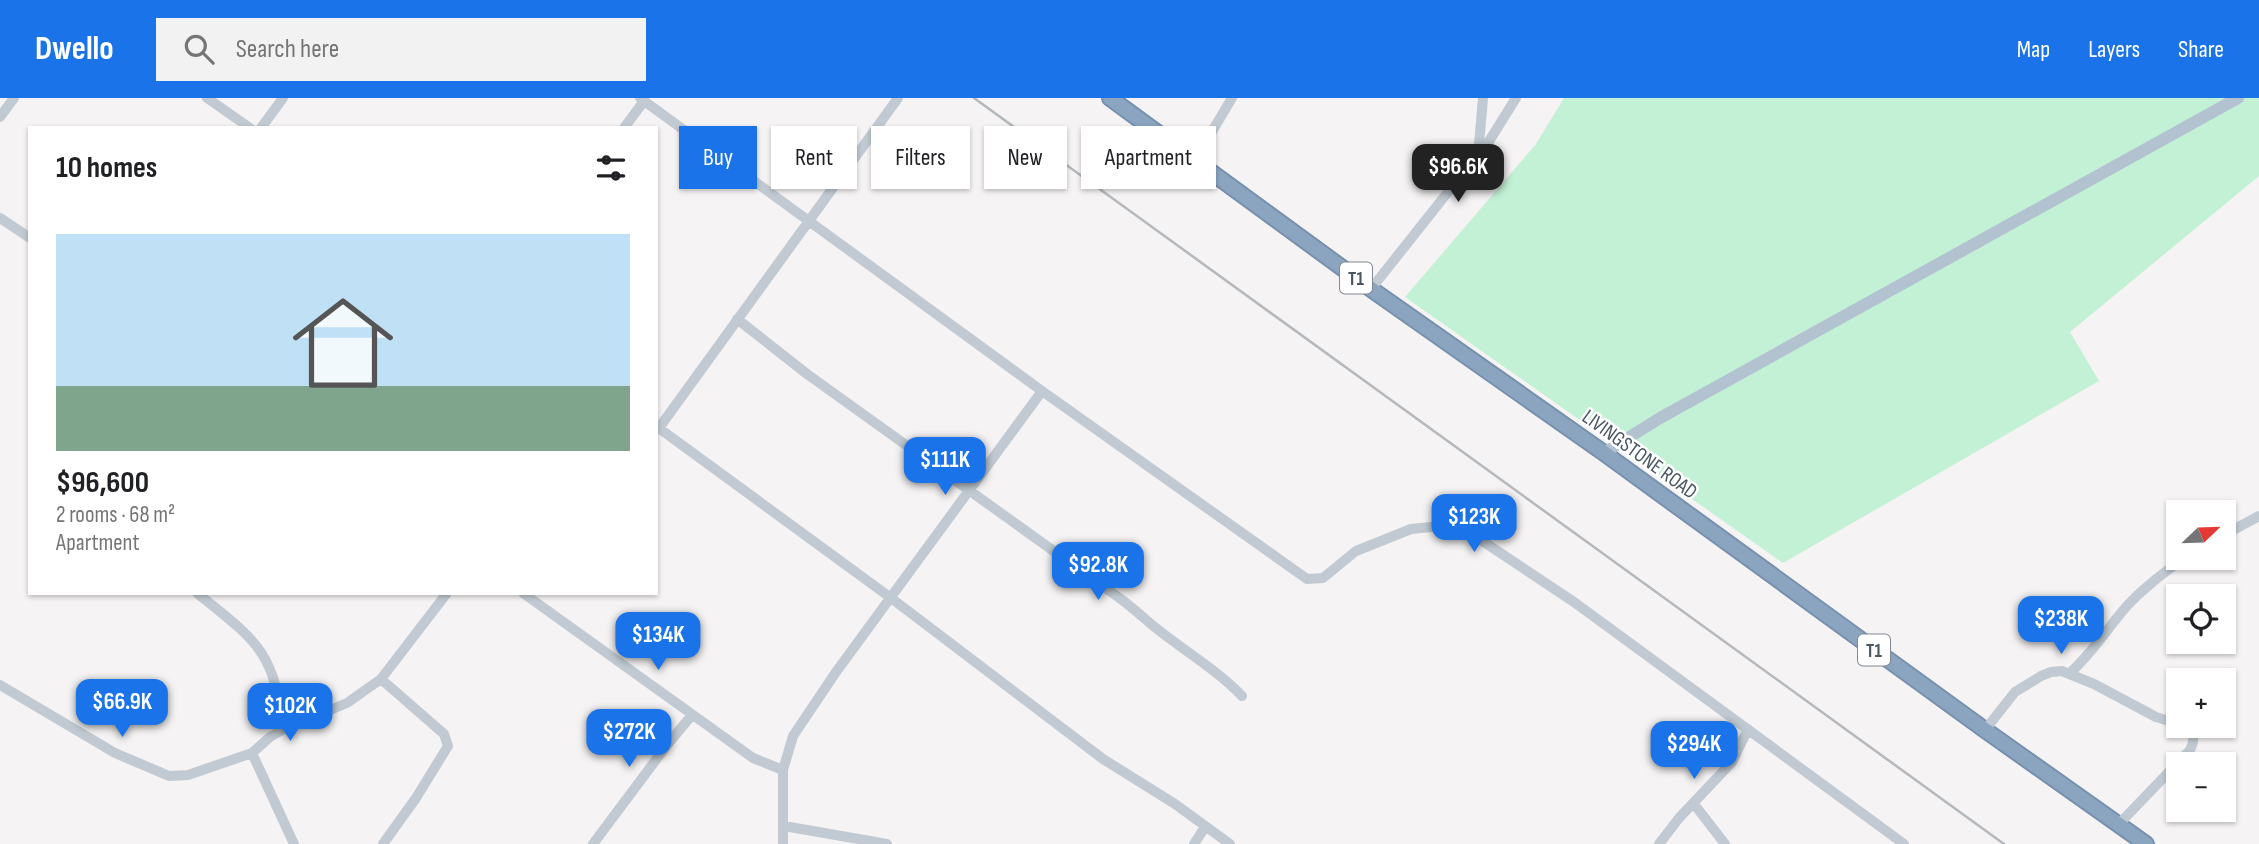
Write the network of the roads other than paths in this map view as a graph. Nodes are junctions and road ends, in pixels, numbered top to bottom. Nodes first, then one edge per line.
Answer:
1 (14, 98) edge
2 (207, 98) edge
3 (283, 98) edge
4 (898, 98) edge
5 (1110, 98) edge
6 (1231, 98) edge
7 (1483, 98) edge
8 (1516, 98) edge
9 (2238, 98) edge
10 (642, 99) edge
11 (0, 117) edge
12 (247, 126) edge
13 (262, 126) edge
14 (625, 126) edge
15 (1148, 126) edge
16 (1215, 126) edge
17 (1478, 158) junction
18 (1216, 175) edge
19 (0, 218) edge
20 (809, 220) junction
21 (28, 237) edge
22 (1371, 289) junction
23 (737, 319) junction
24 (1042, 391) junction
25 (658, 427) edge
26 (1604, 453) junction
27 (970, 490) junction
28 (2259, 516) edge
29 (2236, 528) edge
30 (2169, 570) edge
31 (199, 595) edge
32 (445, 595) edge
33 (526, 595) edge
34 (891, 598) junction
35 (2070, 673) junction
36 (381, 679) junction
37 (0, 685) edge
38 (1242, 696) dead end
39 (692, 715) junction
40 (2166, 720) edge
41 (1748, 729) junction
42 (282, 730) junction
43 (1985, 730) junction
44 (2194, 738) edge
45 (252, 753) junction
46 (783, 770) junction
47 (1693, 804) junction
48 (2119, 824) junction
49 (784, 826) junction
50 (1205, 827) junction
51 (294, 844) edge
52 (383, 844) edge
53 (593, 844) edge
54 (783, 844) edge
55 (887, 844) edge
56 (1194, 844) edge
57 (1230, 844) edge
58 (1659, 844) edge
59 (1725, 844) edge
60 (1904, 844) edge
61 (2146, 844) edge

1 - 11 street
2 - 12 street
3 - 13 street
4 - 20 street
5 - 15 highway, LIVINGSTONE ROAD / T1
6 - 16 street
7 - 17 street
8 - 17 street
9 - 26 main road
10 - 14 street
10 - 20 street
17 - 22 street
18 - 22 highway, LIVINGSTONE ROAD / T1
19 - 21 street
20 - 23 street
20 - 24 street
22 - 26 highway, LIVINGSTONE ROAD / T1
23 - 25 street
23 - 27 street
24 - 27 street
24 - 41 street
25 - 34 street
26 - 43 highway, LIVINGSTONE ROAD / T1
27 - 34 street
27 - 38 street
28 - 29 street
30 - 35 street
31 - 42 street
32 - 36 street
33 - 39 street
34 - 46 street
34 - 50 street
35 - 40 street
35 - 43 street
36 - 42 street
36 - 52 street
37 - 45 street
39 - 46 street
39 - 53 street
41 - 47 street
41 - 60 street
42 - 45 street
43 - 48 highway, LIVINGSTONE ROAD / T1
44 - 48 street
45 - 51 street
46 - 49 street
47 - 58 street
47 - 59 street
48 - 61 highway, LIVINGSTONE ROAD / T1
49 - 54 street
49 - 55 street
50 - 56 street
50 - 57 street

